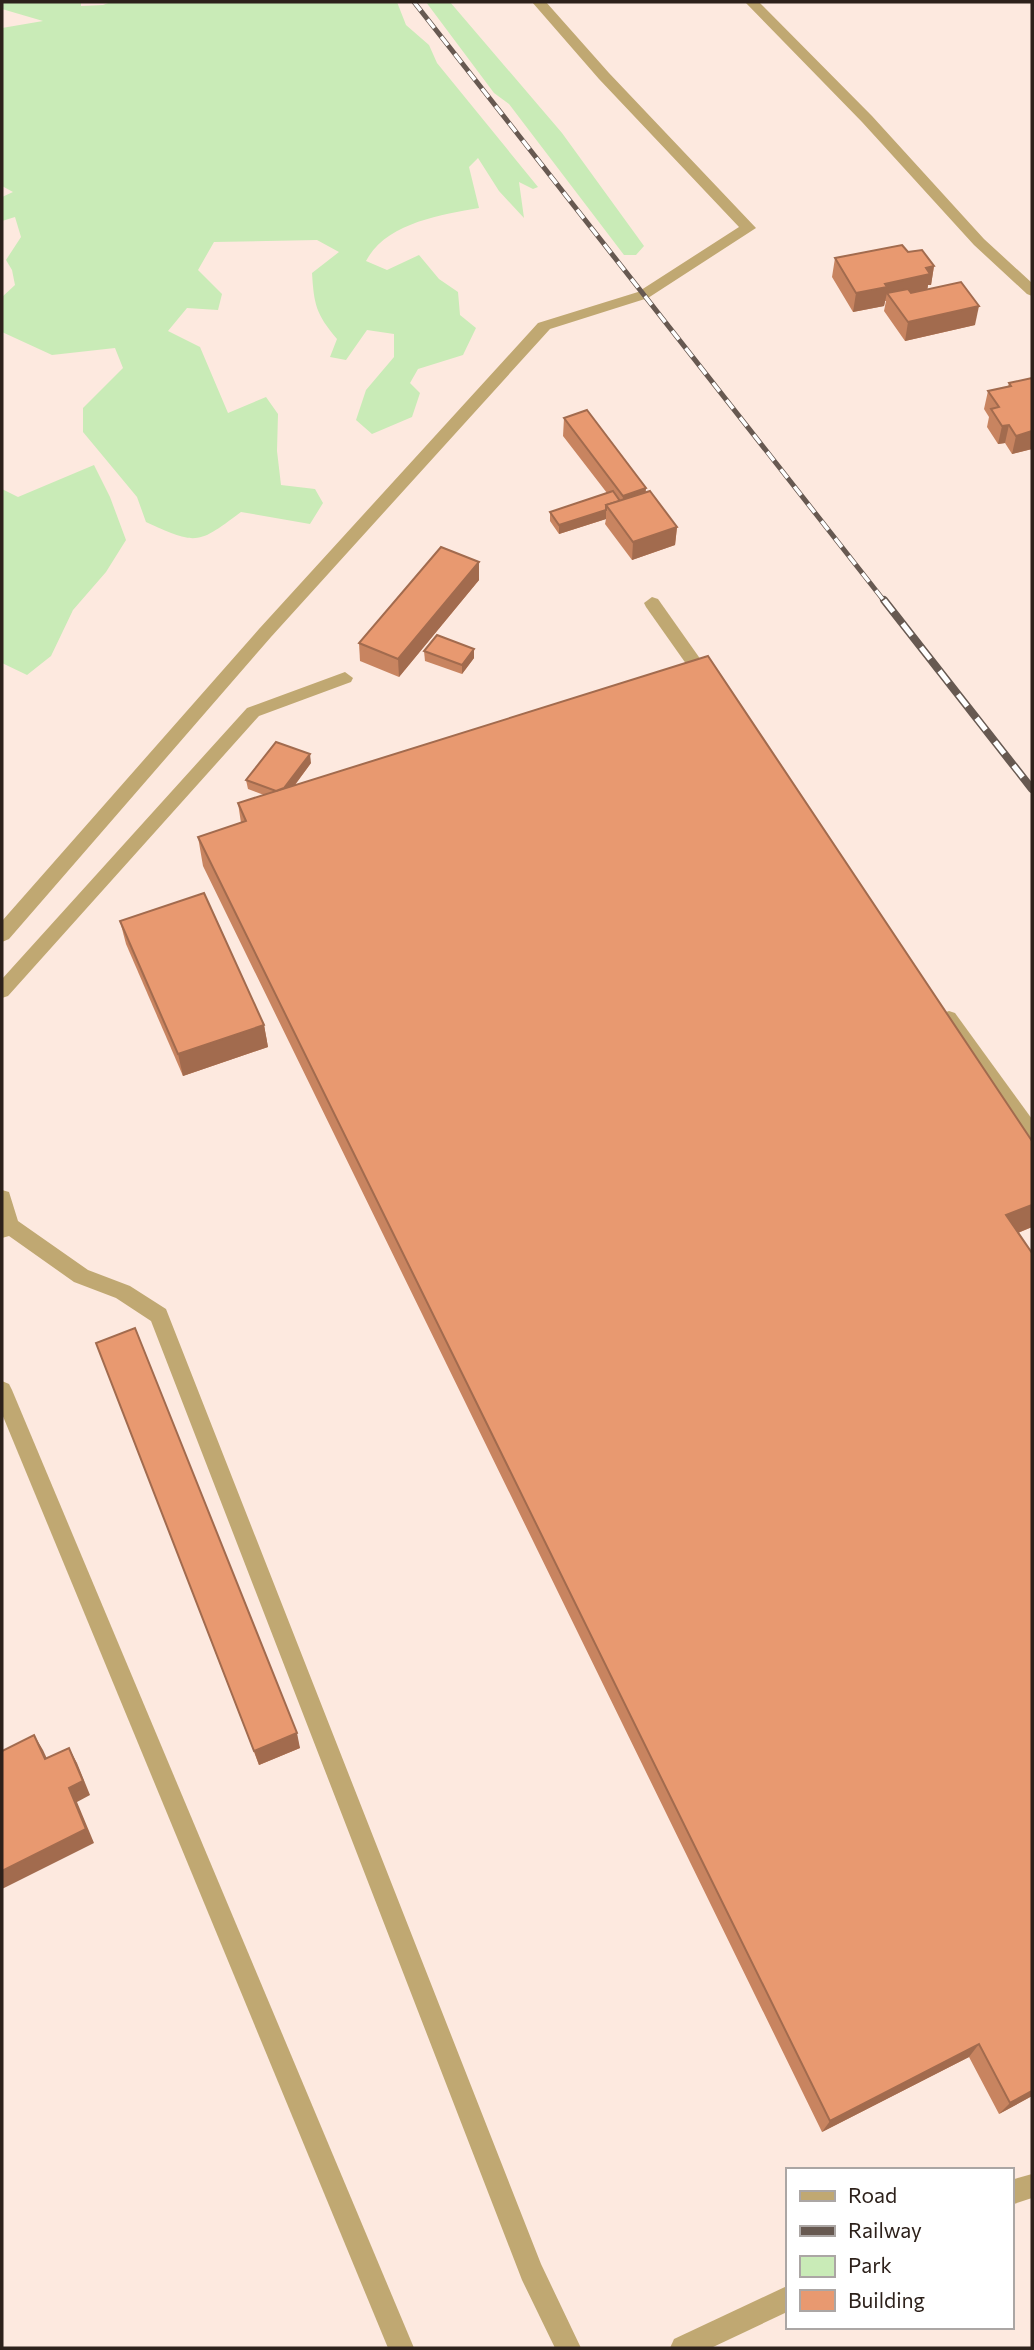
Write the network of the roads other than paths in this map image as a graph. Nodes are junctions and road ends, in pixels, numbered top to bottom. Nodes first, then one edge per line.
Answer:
1 (539, 2) edge
2 (752, 2) edge
3 (1032, 291) edge
4 (652, 603) dead end
5 (345, 678) dead end
6 (716, 694) edge
7 (2, 934) edge
8 (2, 991) edge
9 (935, 998) edge
10 (1032, 1134) edge
11 (2, 1198) edge
12 (6, 1228) edge
13 (2, 1390) edge
14 (1032, 2186) edge
15 (1013, 2192) edge
16 (786, 2299) edge
17 (401, 2348) edge
18 (568, 2348) edge
19 (683, 2348) edge

1 - 7 street
2 - 3 street
4 - 6 lane
5 - 8 lane
9 - 10 lane
11 - 12 lane
12 - 18 lane
13 - 17 lane
14 - 15 lane
16 - 19 lane

